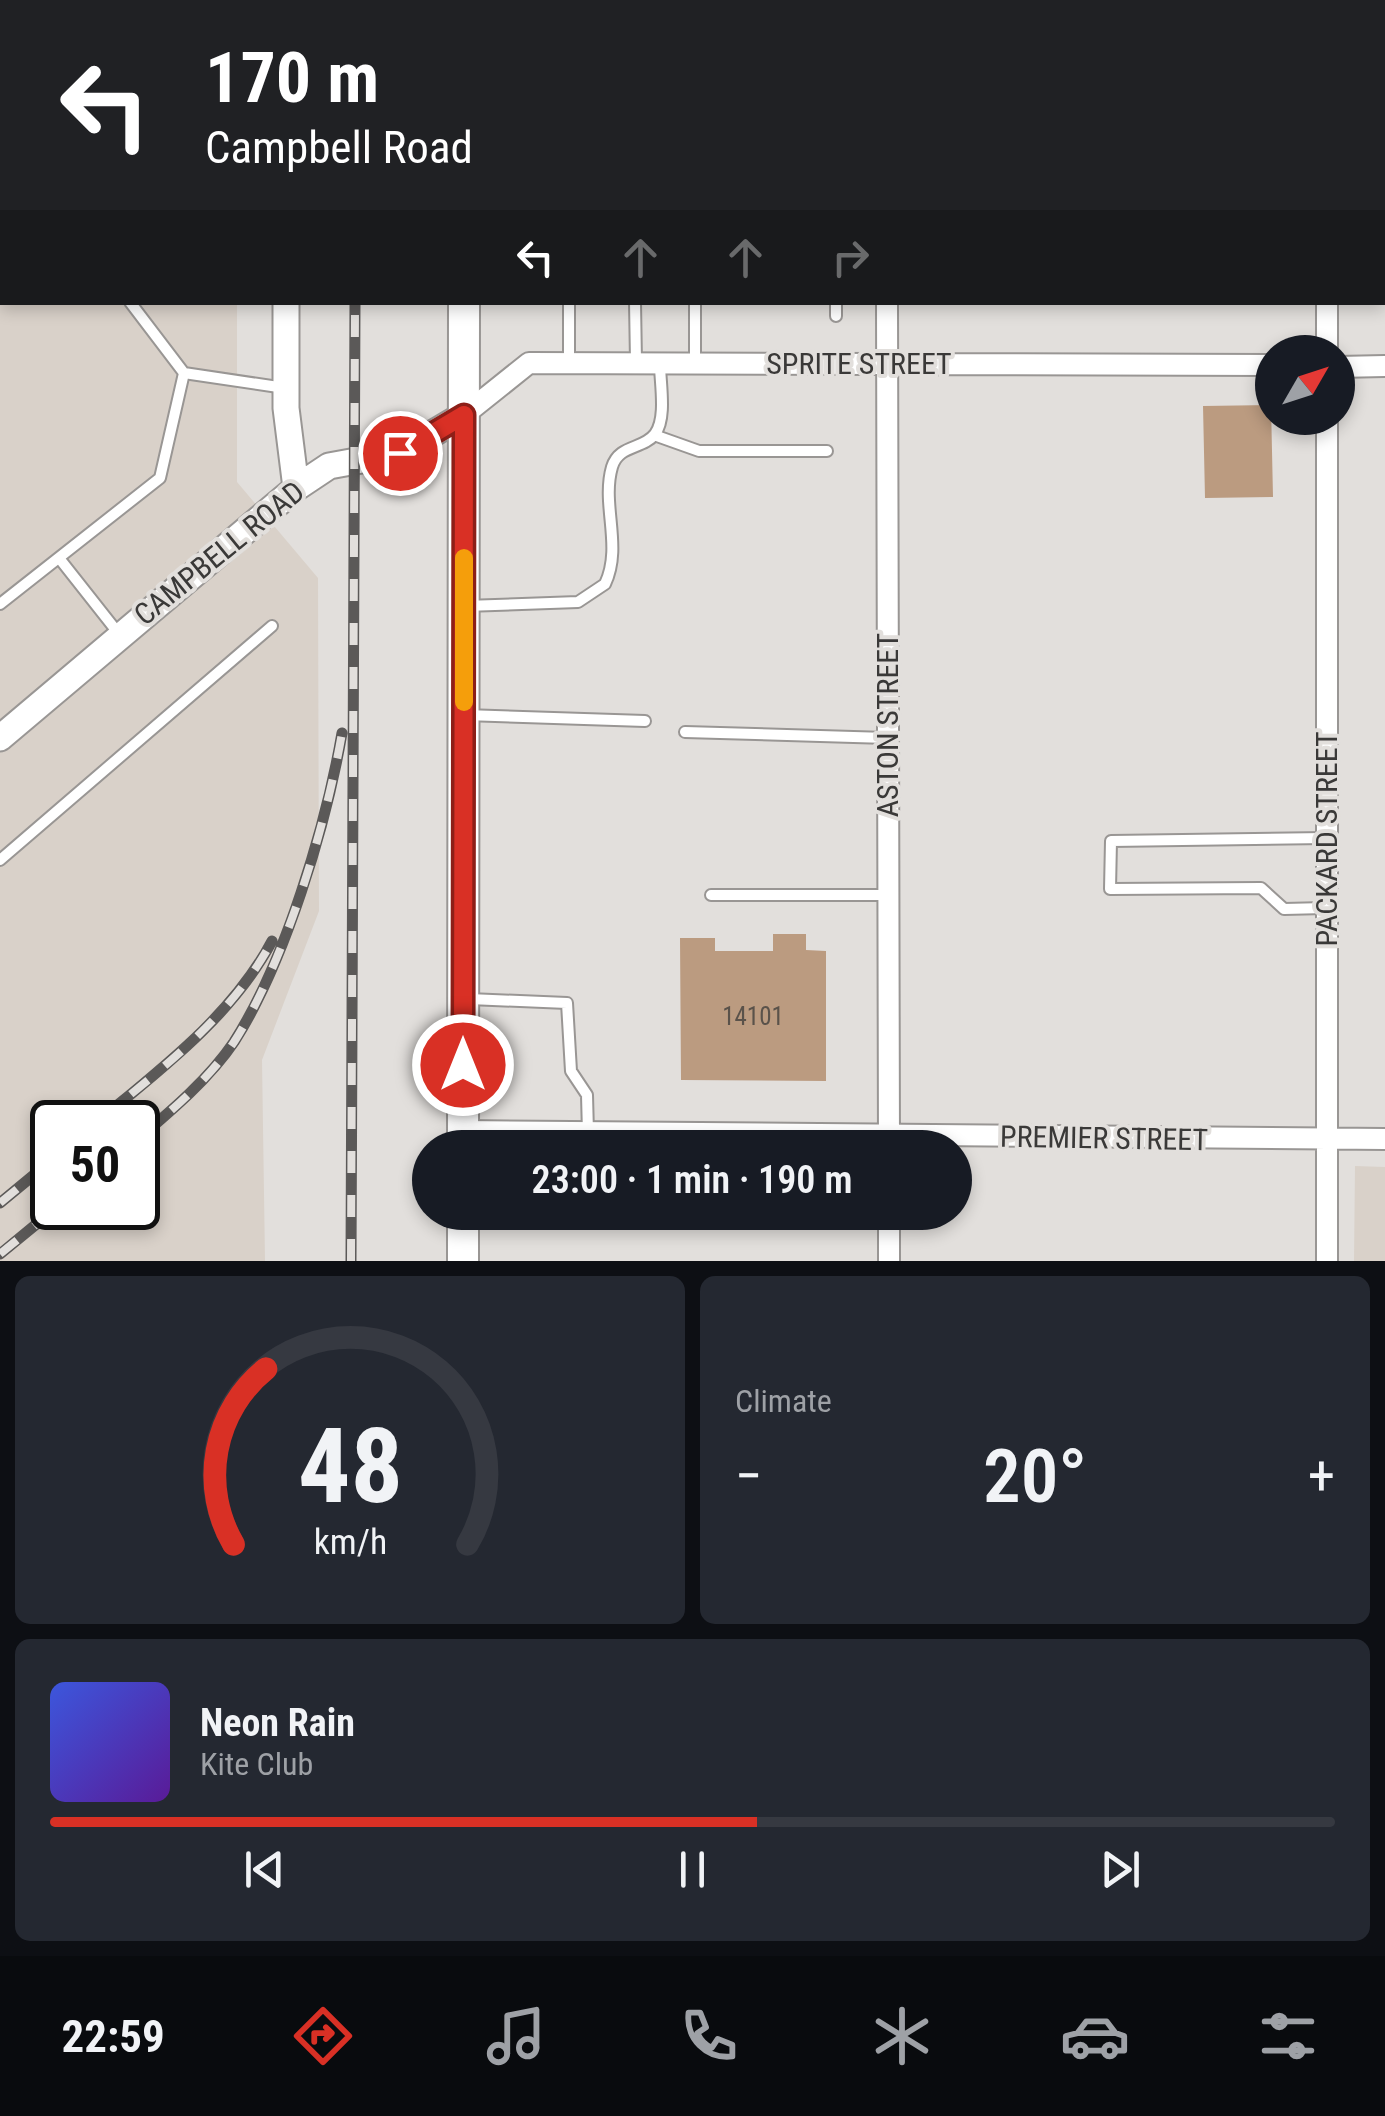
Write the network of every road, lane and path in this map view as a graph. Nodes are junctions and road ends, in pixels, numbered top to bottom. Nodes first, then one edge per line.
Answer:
1 (132, 305) edge
2 (146, 305) edge
3 (286, 305) edge
4 (464, 305) edge
5 (569, 305) edge
6 (635, 305) edge
7 (695, 305) edge
8 (836, 305) edge
9 (887, 305) edge
10 (1328, 305) edge
11 (836, 316) dead end
12 (146, 324) junction
13 (1328, 335) edge
14 (569, 362) junction
15 (636, 362) junction
16 (660, 363) junction
17 (695, 363) junction
18 (887, 363) junction
19 (1255, 366) edge
20 (1385, 366) edge
21 (1355, 367) edge
22 (184, 373) junction
23 (286, 388) junction
24 (464, 415) junction
25 (654, 435) junction
26 (1327, 435) edge
27 (828, 451) dead end
28 (296, 488) junction
29 (59, 558) junction
30 (0, 604) edge
31 (463, 606) junction
32 (272, 626) dead end
33 (119, 634) junction
34 (464, 715) junction
35 (646, 720) dead end
36 (685, 732) dead end
37 (0, 738) edge
38 (886, 738) junction
39 (1326, 838) junction
40 (0, 860) edge
41 (711, 895) dead end
42 (887, 896) junction
43 (1325, 908) junction
44 (463, 998) junction
45 (463, 1130) edge
46 (588, 1130) edge
47 (889, 1130) edge
48 (1328, 1140) junction
49 (1385, 1140) edge
50 (972, 1142) edge
51 (463, 1230) edge
52 (889, 1230) edge
53 (463, 1261) edge
54 (889, 1261) edge
55 (1327, 1261) edge

1 - 12 lane
2 - 12 lane
3 - 23 street
4 - 24 main road
5 - 14 lane
6 - 15 lane
7 - 17 lane
8 - 11 lane
9 - 18 street, ASTON STREET
10 - 13 street
12 - 22 lane
14 - 15 street, SPRITE STREET
14 - 24 street, SPRITE STREET
15 - 16 street, SPRITE STREET
16 - 17 street, SPRITE STREET
16 - 25 lane
17 - 18 street, SPRITE STREET
18 - 19 street, SPRITE STREET
18 - 38 street, ASTON STREET
20 - 21 street
22 - 23 lane
22 - 29 lane
23 - 28 street
24 - 28 street, CAMPBELL ROAD
24 - 31 main road
25 - 27 lane
25 - 31 lane
26 - 39 street, PACKARD STREET
28 - 33 street, CAMPBELL ROAD
29 - 30 lane
29 - 33 lane
31 - 34 main road
32 - 40 lane
33 - 37 street, CAMPBELL ROAD
34 - 35 lane
34 - 44 main road
36 - 38 lane
38 - 42 street, ASTON STREET
39 - 43 street, PACKARD STREET
39 - 43 lane
41 - 42 lane
42 - 47 street, ASTON STREET
43 - 48 street, PACKARD STREET
44 - 45 main road
44 - 46 lane
48 - 49 street, PREMIER STREET
48 - 50 street, PREMIER STREET
48 - 55 street, PACKARD STREET
51 - 53 main road
52 - 54 street

